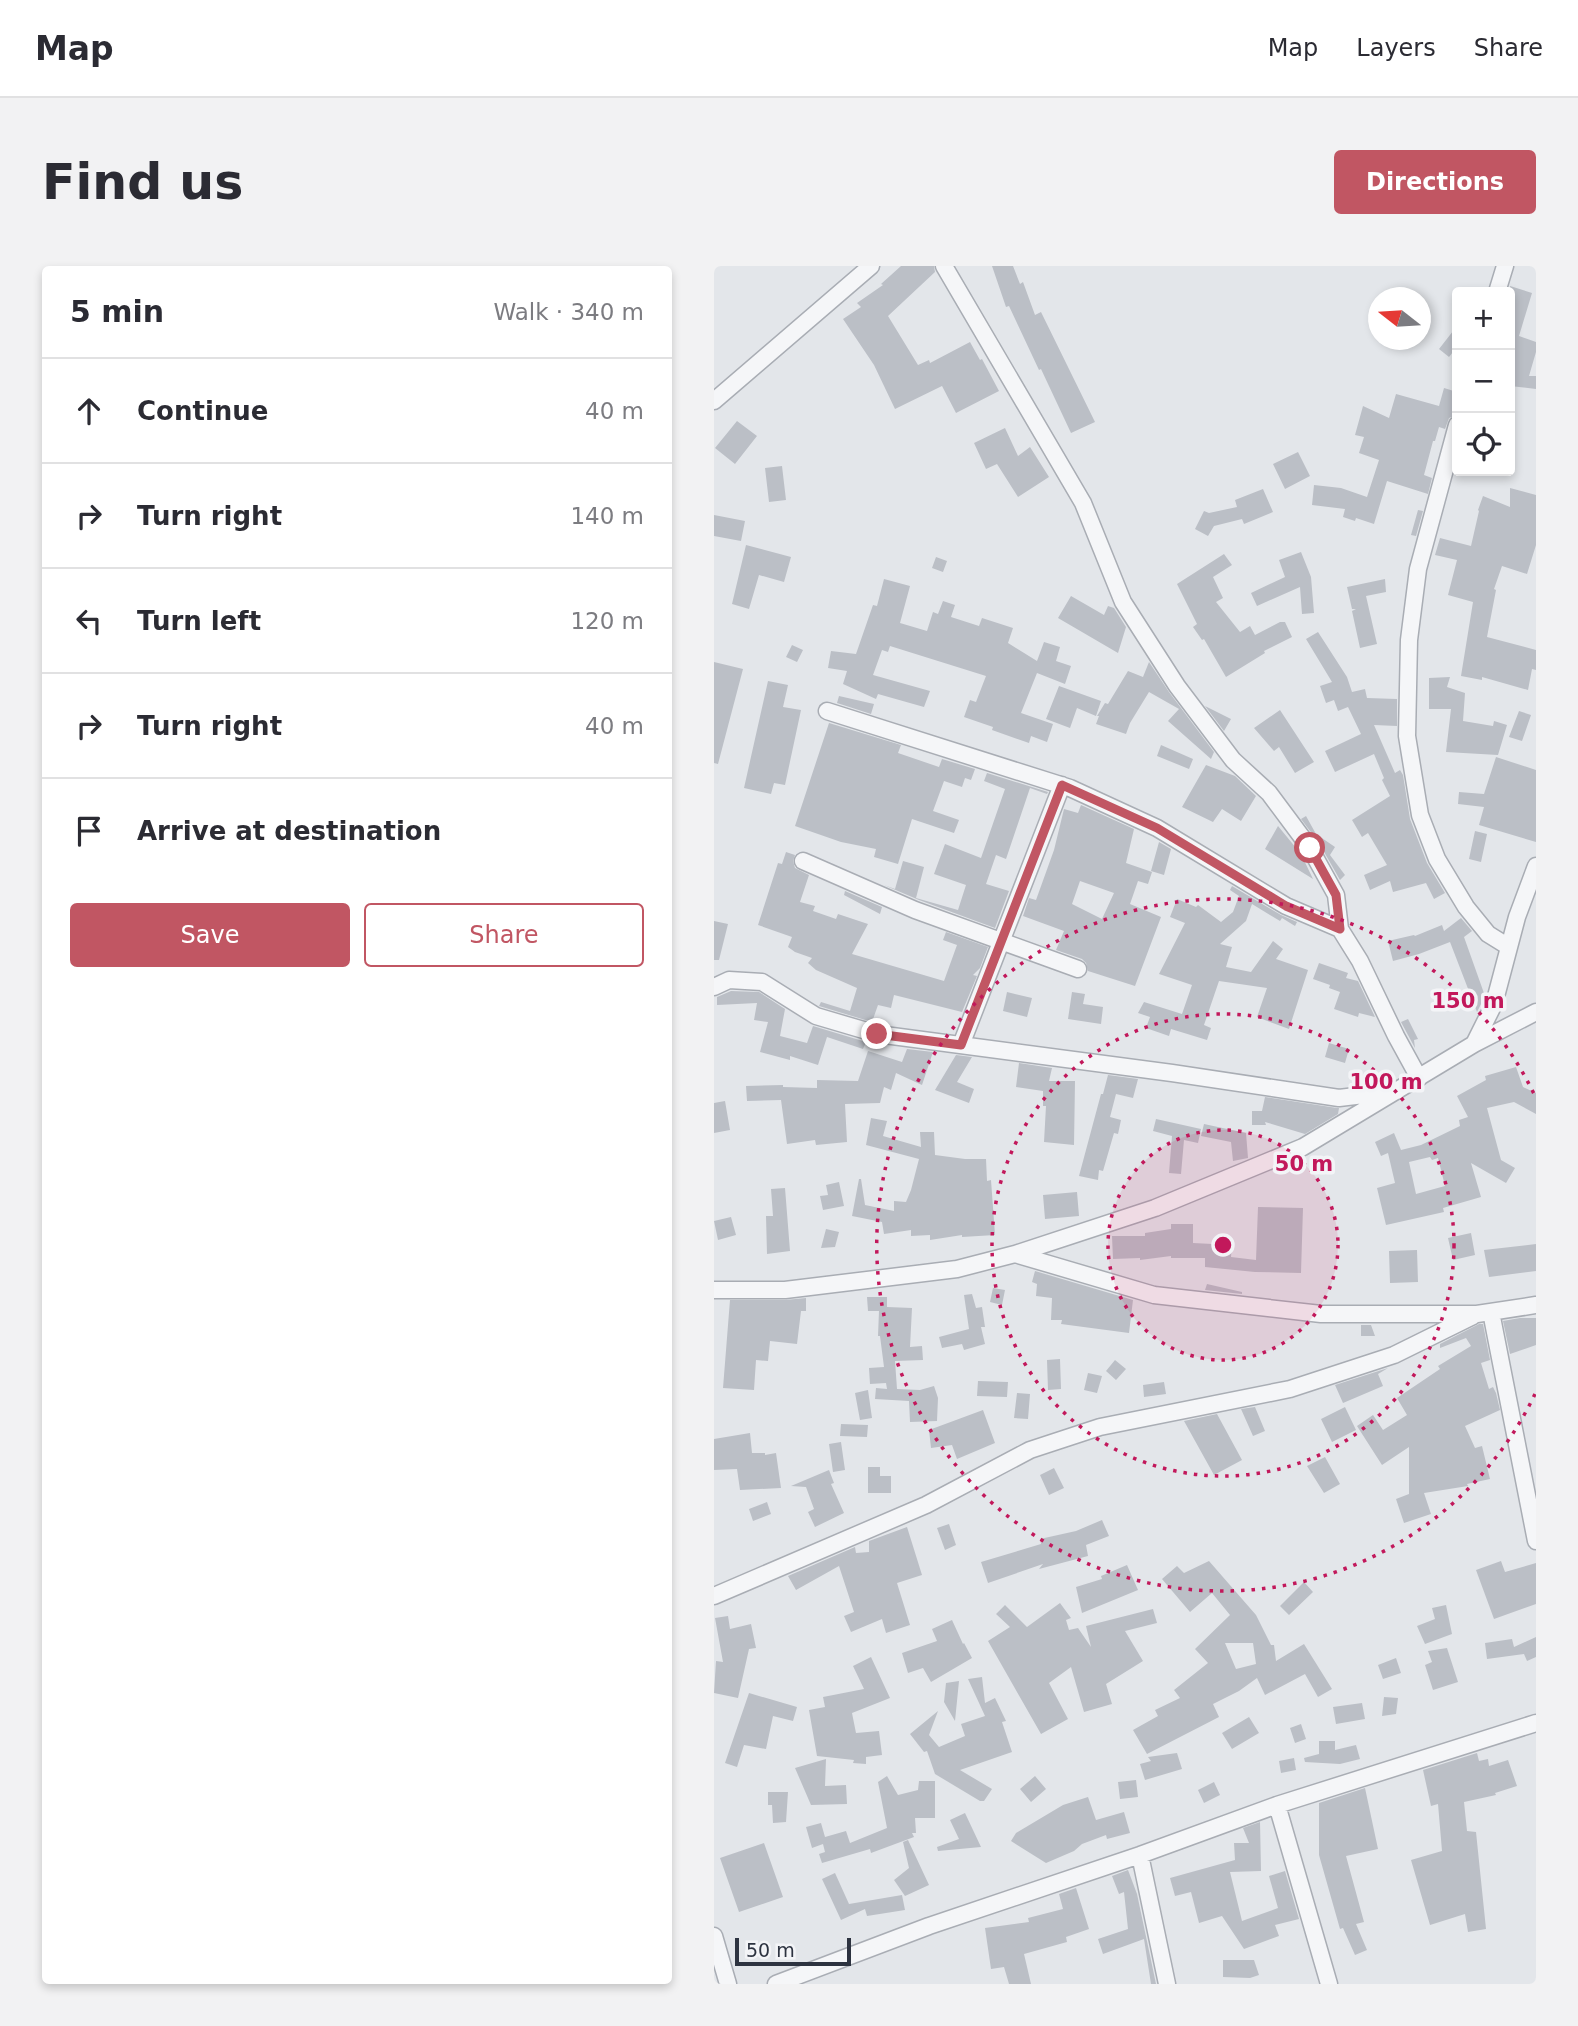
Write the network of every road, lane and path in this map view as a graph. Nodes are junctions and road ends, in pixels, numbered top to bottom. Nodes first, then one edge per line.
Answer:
1 (871, 266) edge
2 (944, 266) edge
3 (1505, 266) edge
4 (1499, 287) edge
5 (714, 401) edge
6 (1452, 443) edge
7 (827, 711) dead end
8 (1062, 785) junction
9 (803, 861) dead end
10 (1536, 866) edge
11 (1340, 929) junction
12 (1001, 941) junction
13 (1509, 947) junction
14 (1078, 969) dead end
15 (714, 987) edge
16 (1536, 1012) edge
17 (1474, 1044) junction
18 (961, 1045) junction
19 (1419, 1077) junction
20 (1397, 1091) junction
21 (1015, 1254) junction
22 (714, 1290) edge
23 (1536, 1305) edge
24 (1484, 1313) junction
25 (1536, 1541) edge
26 (714, 1596) edge
27 (1536, 1723) edge
28 (1277, 1805) junction
29 (1140, 1855) junction
30 (714, 1936) edge
31 (728, 1984) edge
32 (776, 1984) edge
33 (1167, 1984) edge
34 (1329, 1984) edge

1 - 5 street
2 - 11 street
3 - 4 street
6 - 13 street
7 - 8 street
8 - 11 street
8 - 12 street
9 - 12 street
10 - 13 street
11 - 19 street
12 - 14 street
12 - 18 street
13 - 17 street
15 - 18 street
16 - 17 street
17 - 19 street
18 - 20 street
19 - 20 street
20 - 21 street
21 - 22 street
21 - 24 street
23 - 24 street
24 - 25 street
24 - 26 street
27 - 28 street
28 - 29 street
28 - 34 street
29 - 32 street
29 - 33 street
30 - 31 street

